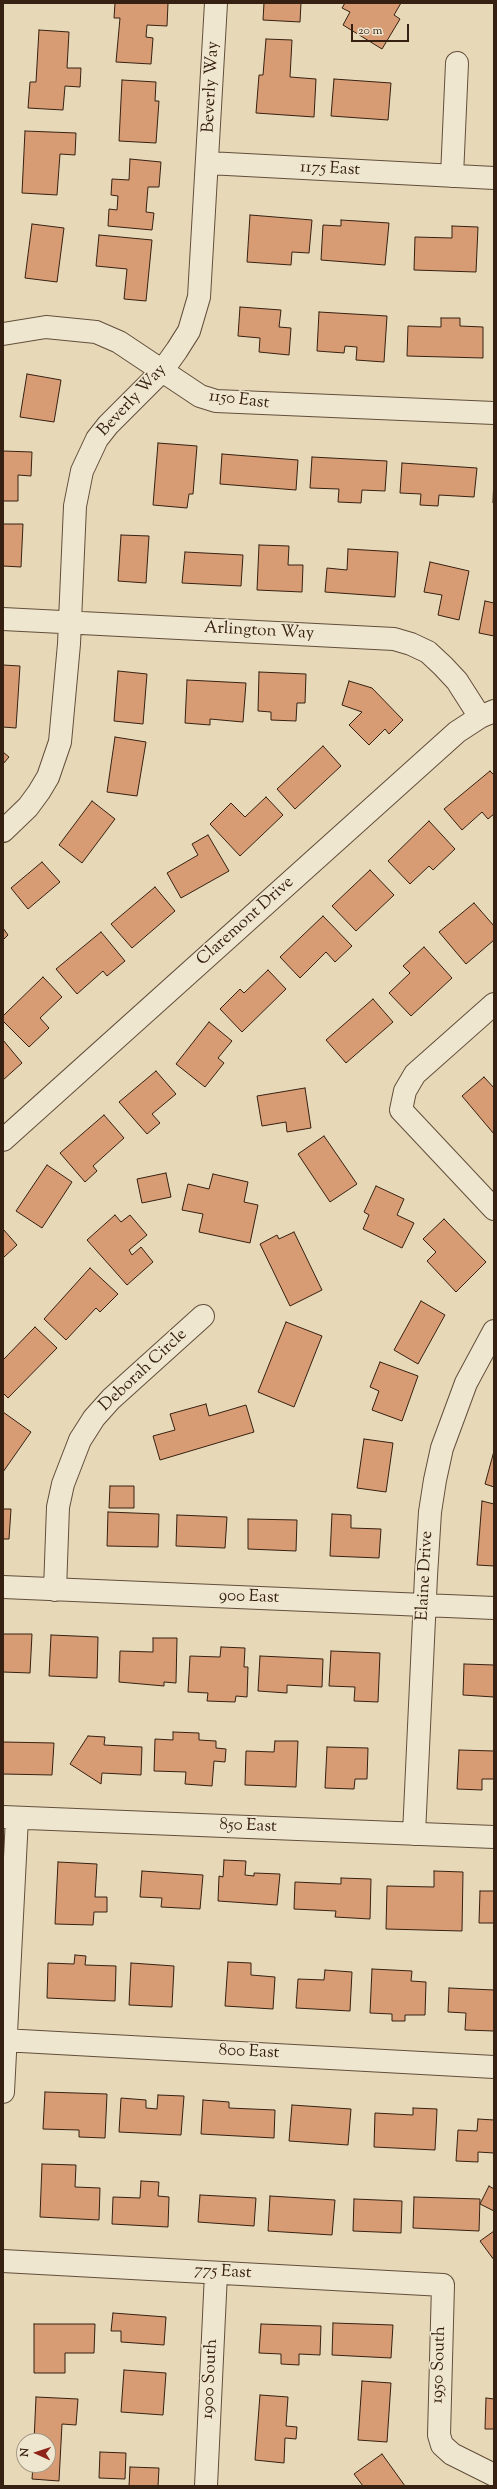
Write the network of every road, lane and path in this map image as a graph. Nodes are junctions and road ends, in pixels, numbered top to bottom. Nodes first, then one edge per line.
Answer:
1 (216, 3) edge
2 (457, 63) dead end
3 (208, 163) junction
4 (452, 176) junction
5 (494, 178) edge
6 (3, 334) edge
7 (162, 371) junction
8 (494, 413) edge
9 (3, 619) edge
10 (70, 623) junction
11 (487, 714) edge
12 (3, 831) edge
13 (494, 1004) edge
14 (3, 1140) edge
15 (494, 1209) edge
16 (203, 1316) dead end
17 (494, 1331) edge
18 (3, 1587) edge
19 (55, 1590) junction
20 (425, 1605) junction
21 (494, 1608) edge
22 (10, 1817) edge
23 (414, 1834) junction
24 (494, 1837) edge
25 (4, 2040) edge
26 (494, 2067) edge
27 (3, 2092) edge
28 (3, 2262) edge
29 (216, 2273) junction
30 (443, 2285) joint
31 (494, 2475) edge
32 (206, 2486) edge

1 - 3 street, Beverly Way
2 - 4 street
3 - 4 street, 1175 East
3 - 7 street, Beverly Way
4 - 5 street, 1175 East
6 - 7 street, 1150 East
7 - 8 street, 1150 East
7 - 10 street, Beverly Way
9 - 10 street, Arlington Way
10 - 11 street, Arlington Way
10 - 12 street, Beverly Way
11 - 14 street, Claremont Drive
13 - 15 street
16 - 19 street, Deborah Circle
17 - 20 street, Elaine Drive
18 - 19 street, 900 East
19 - 20 street, 900 East
20 - 21 street, 900 East
20 - 23 street, Elaine Drive
22 - 23 street, 850 East
22 - 25 street
23 - 24 street, 850 East
25 - 26 street, 800 East
25 - 27 street
28 - 29 street, 775 East
29 - 30 street, 775 East
29 - 32 street, 1900 South
30 - 31 street, 1950 South

